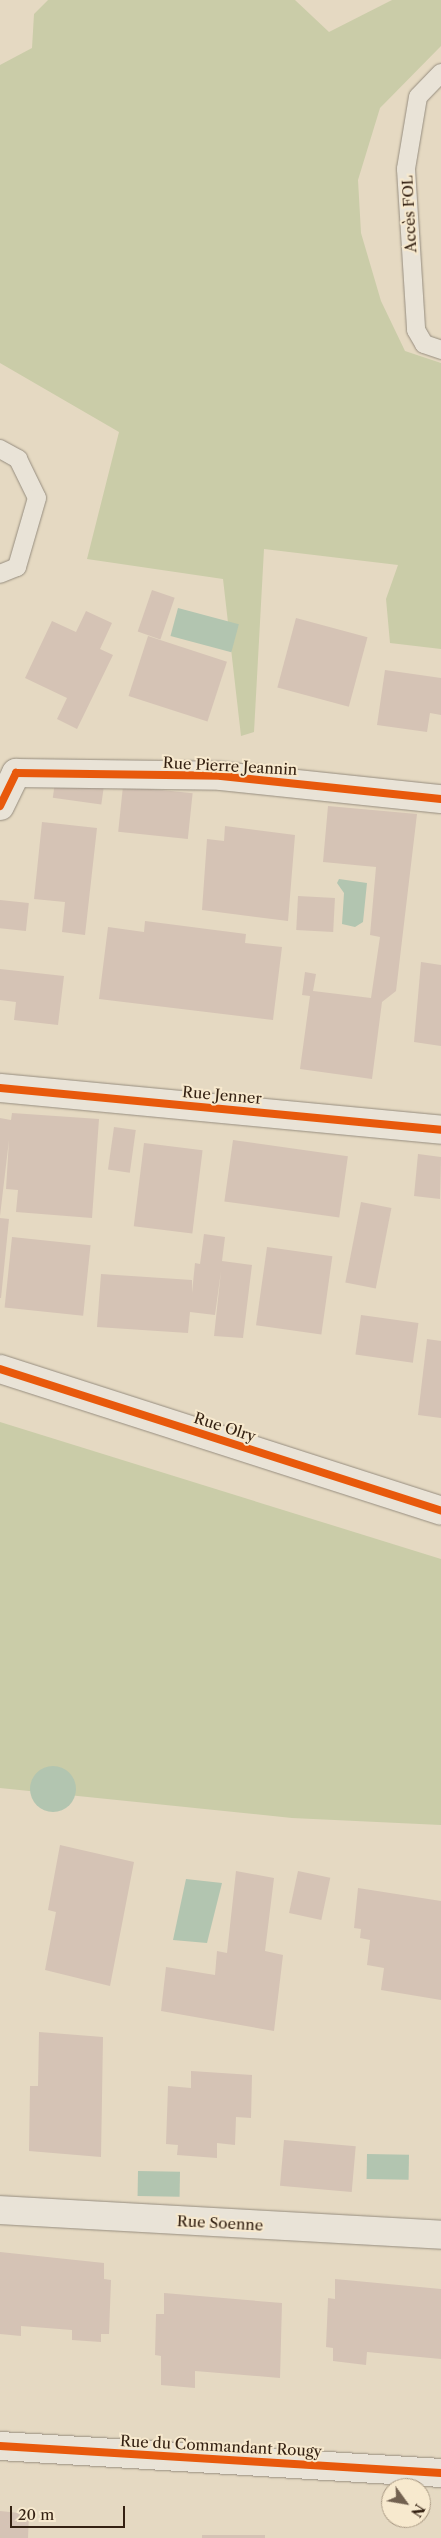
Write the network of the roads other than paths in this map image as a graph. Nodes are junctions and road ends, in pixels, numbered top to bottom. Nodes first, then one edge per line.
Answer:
1 (441, 73) edge
2 (441, 350) edge
3 (0, 449) edge
4 (0, 574) edge
5 (441, 799) edge
6 (0, 806) edge
7 (0, 1088) edge
8 (441, 1130) edge
9 (0, 1369) edge
10 (441, 1510) edge
11 (0, 2210) edge
12 (441, 2235) edge
13 (0, 2446) edge
14 (441, 2473) edge

1 - 2 lane, Accès FOL
3 - 4 lane
5 - 6 street, Rue Pierre Jeannin
7 - 8 street, Rue Jenner
9 - 10 street, Rue Olry
11 - 12 street, Rue Soenne
13 - 14 street, Rue du Commandant Rougy

